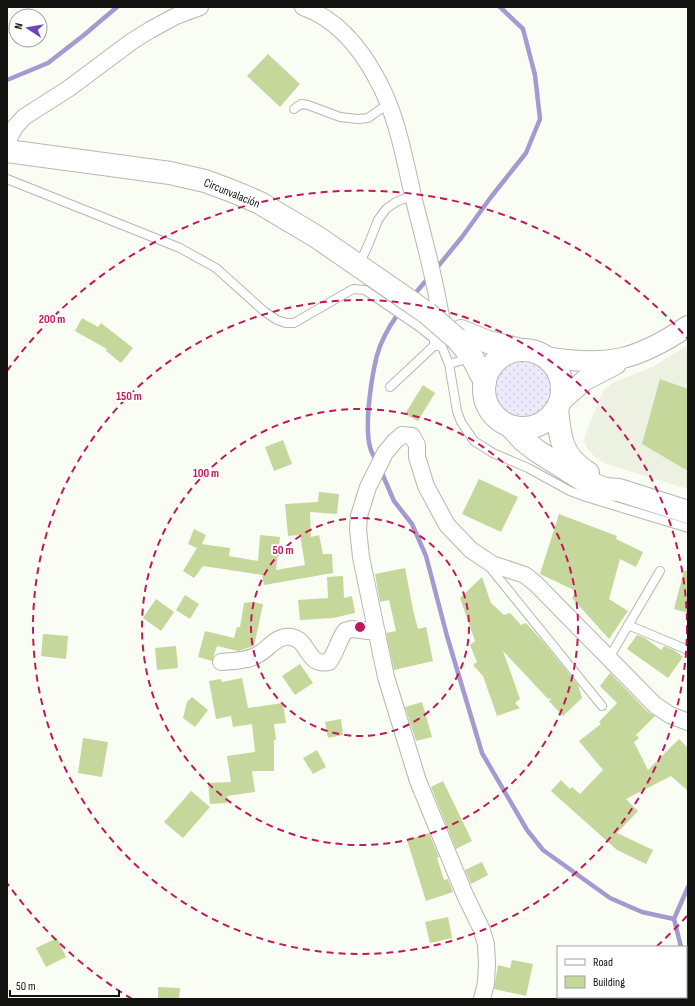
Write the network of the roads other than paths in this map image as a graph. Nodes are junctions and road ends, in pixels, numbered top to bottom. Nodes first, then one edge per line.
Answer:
1 (200, 7) edge
2 (303, 7) edge
3 (388, 104) junction
4 (294, 109) dead end
5 (7, 142) edge
6 (7, 151) edge
7 (7, 179) edge
8 (413, 195) junction
9 (362, 267) junction
10 (423, 320) junction
11 (688, 326) edge
12 (452, 337) junction
13 (521, 350) junction
14 (472, 357) junction
15 (546, 357) junction
16 (623, 359) junction
17 (449, 364) junction
18 (485, 382) junction
19 (390, 387) dead end
20 (559, 405) junction
21 (511, 427) junction
22 (619, 490) junction
23 (688, 512) edge
24 (688, 528) edge
25 (482, 557) junction
26 (660, 571) dead end
27 (628, 625) junction
28 (377, 632) junction
29 (688, 650) edge
30 (609, 658) junction
31 (221, 662) dead end
32 (602, 706) dead end
33 (688, 722) edge
34 (482, 999) edge

1 - 5 street
2 - 3 street
3 - 4 lane
3 - 8 street
6 - 9 main road, Circunvalación
7 - 10 lane
8 - 9 lane
8 - 12 street
9 - 10 main road, Circunvalación
10 - 12 main road, Circunvalación, bridge
11 - 16 street
12 - 13 main road
12 - 14 main road
12 - 17 lane
12 - 19 lane
13 - 15 main road
13 - 18 main road
14 - 17 lane
14 - 18 main road
15 - 16 street
15 - 20 main road
16 - 20 street
17 - 24 lane
18 - 21 main road
20 - 21 main road
20 - 22 main road
21 - 22 main road
22 - 23 main road
25 - 28 street
25 - 30 street
25 - 32 lane
26 - 27 lane
27 - 29 lane
27 - 30 lane
28 - 31 street
28 - 34 street
30 - 33 street

